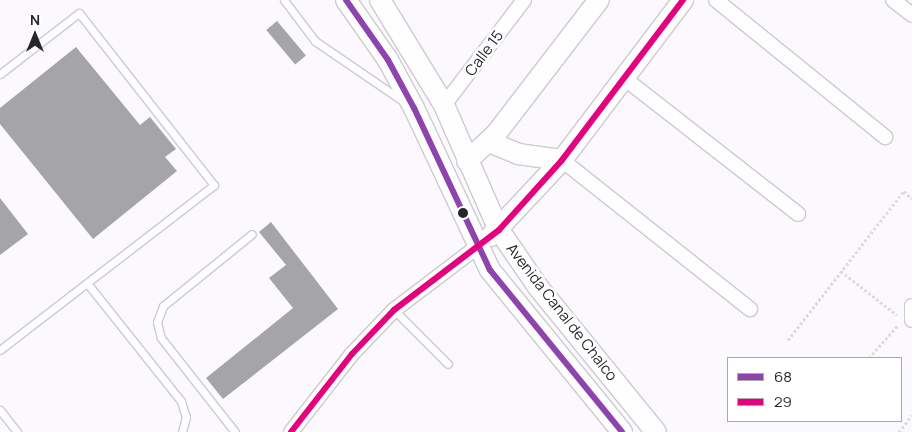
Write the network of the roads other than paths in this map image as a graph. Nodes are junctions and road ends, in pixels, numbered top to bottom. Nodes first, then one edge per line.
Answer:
1 (284, 0) edge
2 (346, 0) edge
3 (380, 0) edge
4 (524, 0) edge
5 (599, 0) edge
6 (683, 0) edge
7 (716, 0) edge
8 (893, 0) edge
9 (912, 15) edge
10 (0, 74) edge
11 (624, 78) junction
12 (444, 105) junction
13 (414, 108) junction
14 (885, 137) dead end
15 (489, 142) junction
16 (562, 160) junction
17 (467, 161) junction
18 (798, 214) dead end
19 (499, 230) junction
20 (252, 234) dead end
21 (477, 247) junction
22 (87, 283) junction
23 (912, 306) edge
24 (750, 309) dead end
25 (394, 310) junction
26 (912, 320) edge
27 (0, 350) edge
28 (448, 364) dead end
29 (0, 410) edge
30 (17, 432) edge
31 (182, 432) edge
32 (235, 432) edge
33 (291, 432) edge
34 (622, 432) edge
35 (656, 432) edge

1 - 13 lane
2 - 13 main road, Avenida Canal de Chalco
3 - 12 main road, Avenida Canal de Chalco
4 - 12 street, Calle 15
5 - 15 main road
6 - 11 main road
7 - 14 street
8 - 9 street
10 - 22 lane
11 - 16 main road
11 - 18 street
12 - 17 main road, Avenida Canal de Chalco
13 - 21 main road, Avenida Canal de Chalco
15 - 16 main road
15 - 17 main road
16 - 19 main road
16 - 24 street
17 - 19 main road, Avenida Canal de Chalco
19 - 21 main road
19 - 35 main road, Avenida Canal de Chalco
20 - 32 lane
21 - 25 street
21 - 34 main road, Avenida Canal de Chalco
22 - 27 lane
22 - 31 lane
23 - 26 street
25 - 28 lane
25 - 33 street
29 - 30 lane

